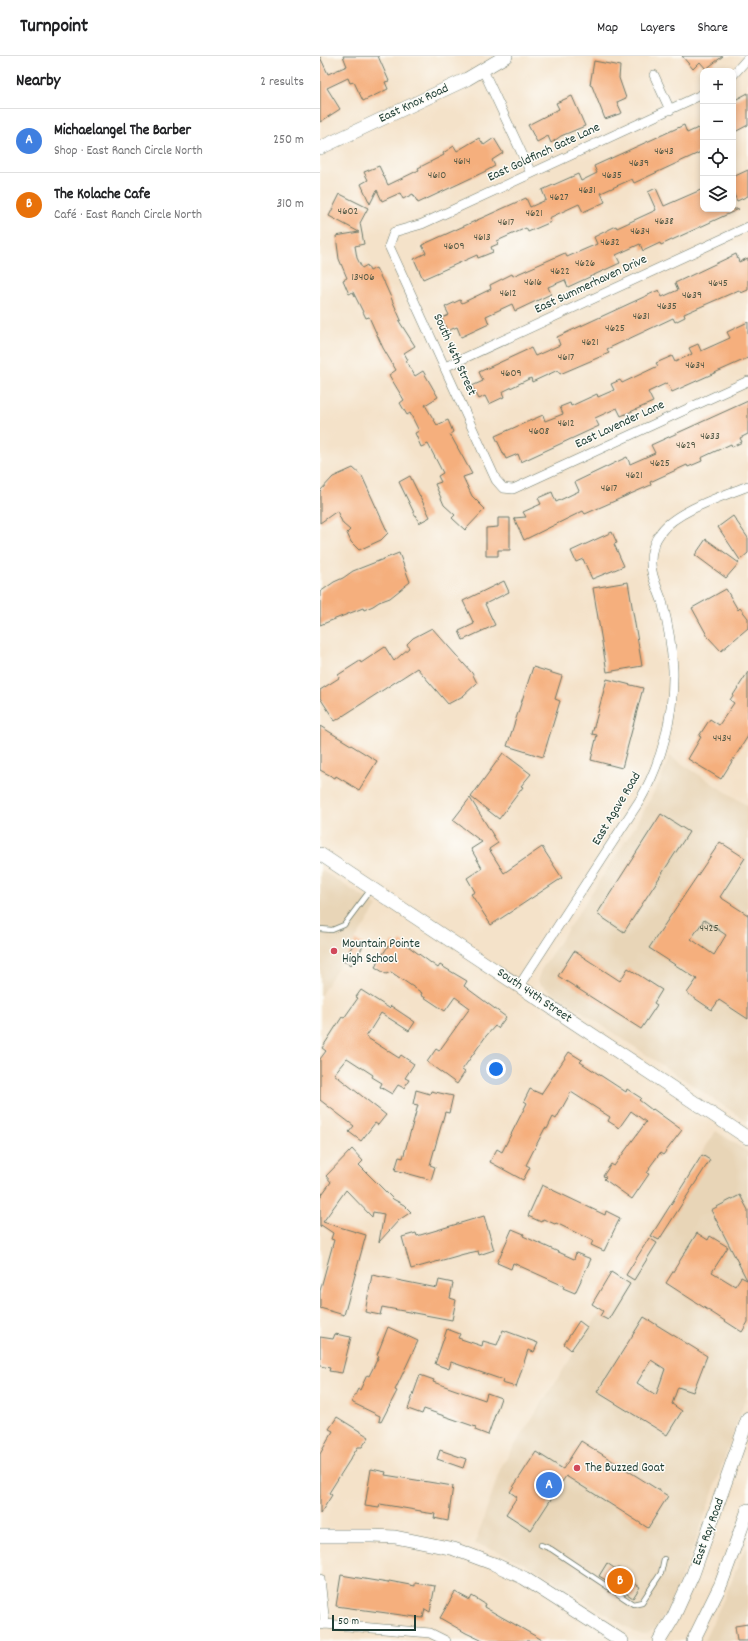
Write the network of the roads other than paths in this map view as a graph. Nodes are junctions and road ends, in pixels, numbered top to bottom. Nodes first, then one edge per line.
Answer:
1 (506, 56) edge
2 (748, 58) edge
3 (483, 70) junction
4 (736, 71) edge
5 (654, 75) dead end
6 (700, 95) edge
7 (670, 110) junction
8 (320, 148) edge
9 (531, 173) junction
10 (748, 227) edge
11 (394, 232) joint
12 (445, 367) junction
13 (748, 380) edge
14 (748, 486) edge
15 (503, 488) joint
16 (320, 854) edge
17 (372, 887) junction
18 (320, 929) edge
19 (519, 986) junction
20 (748, 1138) edge
21 (748, 1418) edge
22 (748, 1510) edge
23 (320, 1536) edge
24 (541, 1544) dead end
25 (664, 1559) dead end
26 (320, 1579) edge
27 (608, 1587) dead end
28 (616, 1592) dead end
29 (323, 1624) edge
30 (446, 1641) edge
31 (622, 1641) edge
32 (659, 1641) edge
33 (693, 1641) edge

1 - 3 street, East Knox Road
2 - 4 street
3 - 8 street, East Knox Road
3 - 9 street
5 - 7 street
6 - 7 street, East Goldfinch Gate Lane
7 - 9 street, East Goldfinch Gate Lane
9 - 11 street, East Goldfinch Gate Lane
10 - 12 street, East Summerhaven Drive
11 - 12 street, South 46th Street
12 - 15 street, South 46th Street
13 - 15 street, East Lavender Lane
14 - 19 street, East Agave Road
16 - 17 street, South 44th Street
17 - 18 lane
17 - 19 street, South 44th Street
19 - 20 street, South 44th Street
21 - 32 street, East Ray Road
22 - 33 street
23 - 31 street
24 - 27 lane
25 - 28 lane
26 - 29 street
29 - 30 street

